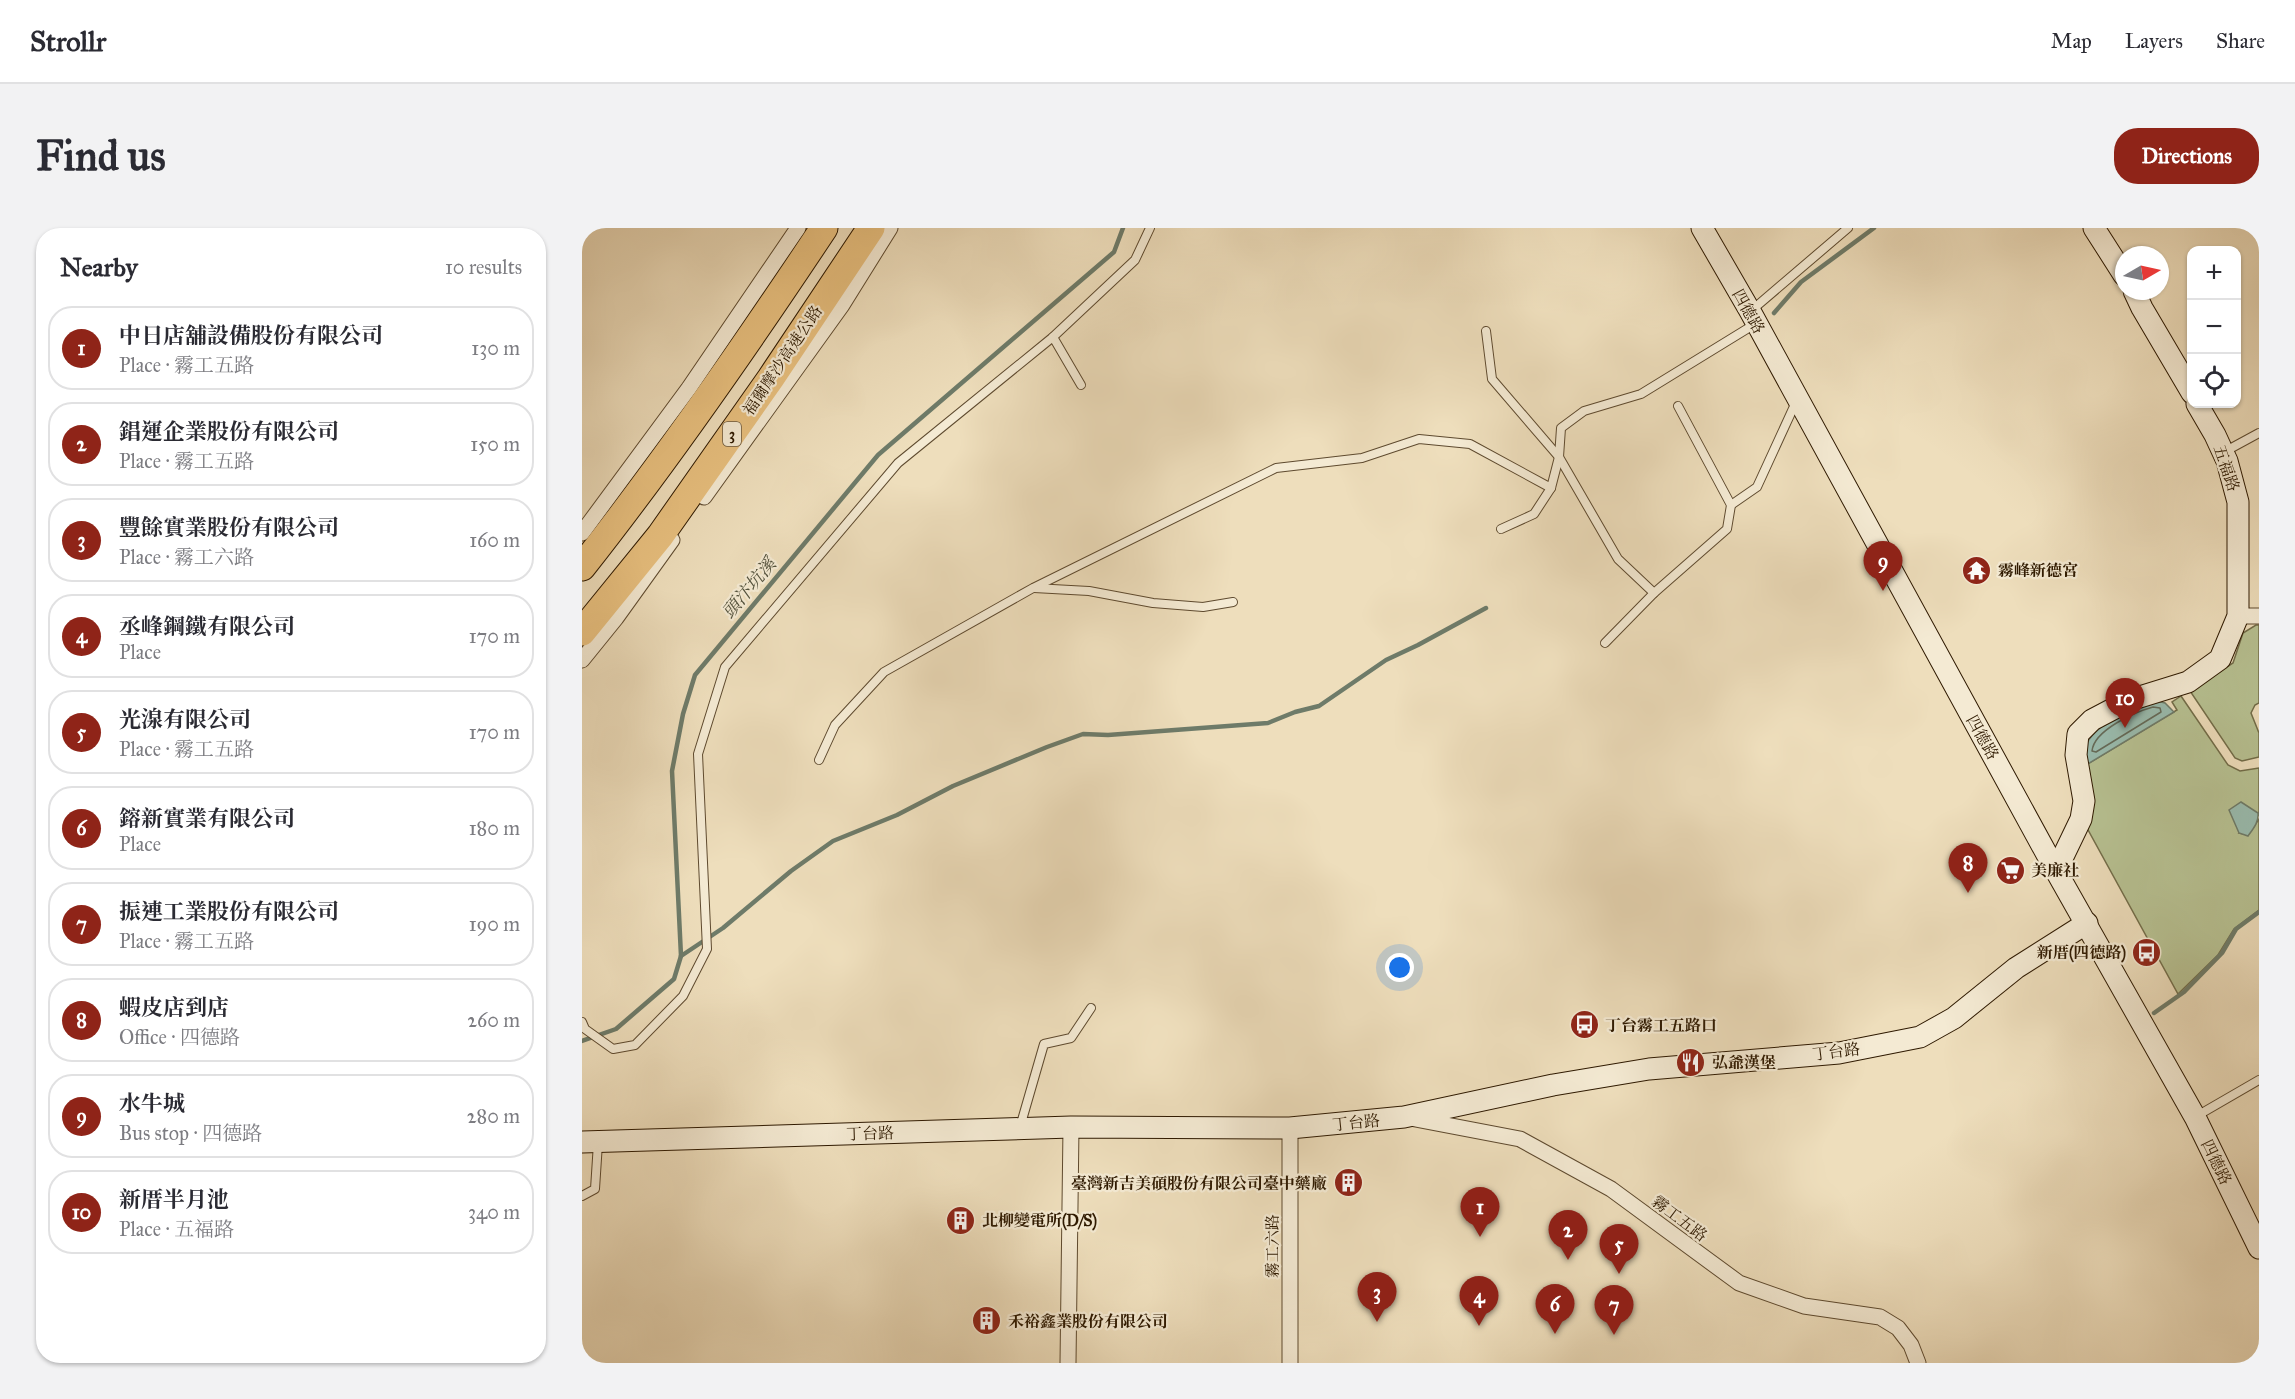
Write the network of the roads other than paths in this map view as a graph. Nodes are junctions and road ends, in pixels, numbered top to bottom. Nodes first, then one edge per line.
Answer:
1 (798, 228) edge
2 (824, 228) edge
3 (871, 228) edge
4 (890, 228) edge
5 (1150, 228) edge
6 (1702, 228) edge
7 (1848, 228) edge
8 (2094, 228) edge
9 (2115, 261) edge
10 (2138, 300) edge
11 (1753, 317) junction
12 (1486, 331) dead end
13 (1053, 337) junction
14 (2187, 384) edge
15 (1081, 385) dead end
16 (1798, 398) junction
17 (1678, 406) dead end
18 (2199, 408) edge
19 (2259, 433) edge
20 (2255, 438) edge
21 (2223, 452) junction
22 (1559, 457) junction
23 (1551, 488) junction
24 (1731, 505) junction
25 (1501, 529) dead end
26 (582, 533) edge
27 (582, 567) edge
28 (1033, 588) junction
29 (1654, 593) junction
30 (1233, 602) dead end
31 (2249, 616) edge
32 (582, 632) edge
33 (1605, 643) dead end
34 (582, 660) edge
35 (819, 760) dead end
36 (2056, 871) junction
37 (2087, 923) junction
38 (1091, 1008) dead end
39 (583, 1027) edge
40 (2259, 1080) edge
41 (1404, 1117) junction
42 (2195, 1117) junction
43 (1071, 1127) junction
44 (1020, 1128) junction
45 (1290, 1128) junction
46 (590, 1142) edge
47 (582, 1196) edge
48 (2259, 1248) edge
49 (1068, 1363) edge
50 (1290, 1363) edge
51 (1918, 1363) edge

1 - 26 street
2 - 27 highway
3 - 32 highway, 福爾摩沙高速公路 / 3
4 - 34 street
5 - 13 lane
6 - 11 street, 四德路
7 - 11 lane
8 - 9 street
10 - 14 street
11 - 16 street, 四德路
11 - 22 lane
12 - 22 lane
13 - 15 lane
13 - 39 lane
16 - 24 lane
16 - 36 street, 四德路
17 - 24 lane
18 - 21 street, 五福路
19 - 20 lane
20 - 21 lane
21 - 31 street, 五福路
22 - 23 lane
22 - 29 lane
23 - 25 lane
23 - 28 lane
24 - 29 lane
28 - 30 lane
28 - 35 lane
29 - 33 lane
31 - 36 street, 五福路
36 - 37 street, 四德路
37 - 41 street, 丁台路
37 - 42 street, 四德路
38 - 44 lane
40 - 42 lane
41 - 45 street, 丁台路
41 - 51 street, 霧工五路
42 - 48 street, 四德路
43 - 44 street, 丁台路
43 - 45 street, 丁台路
43 - 49 street
44 - 46 street, 丁台路
45 - 50 street, 霧工六路
46 - 47 lane

